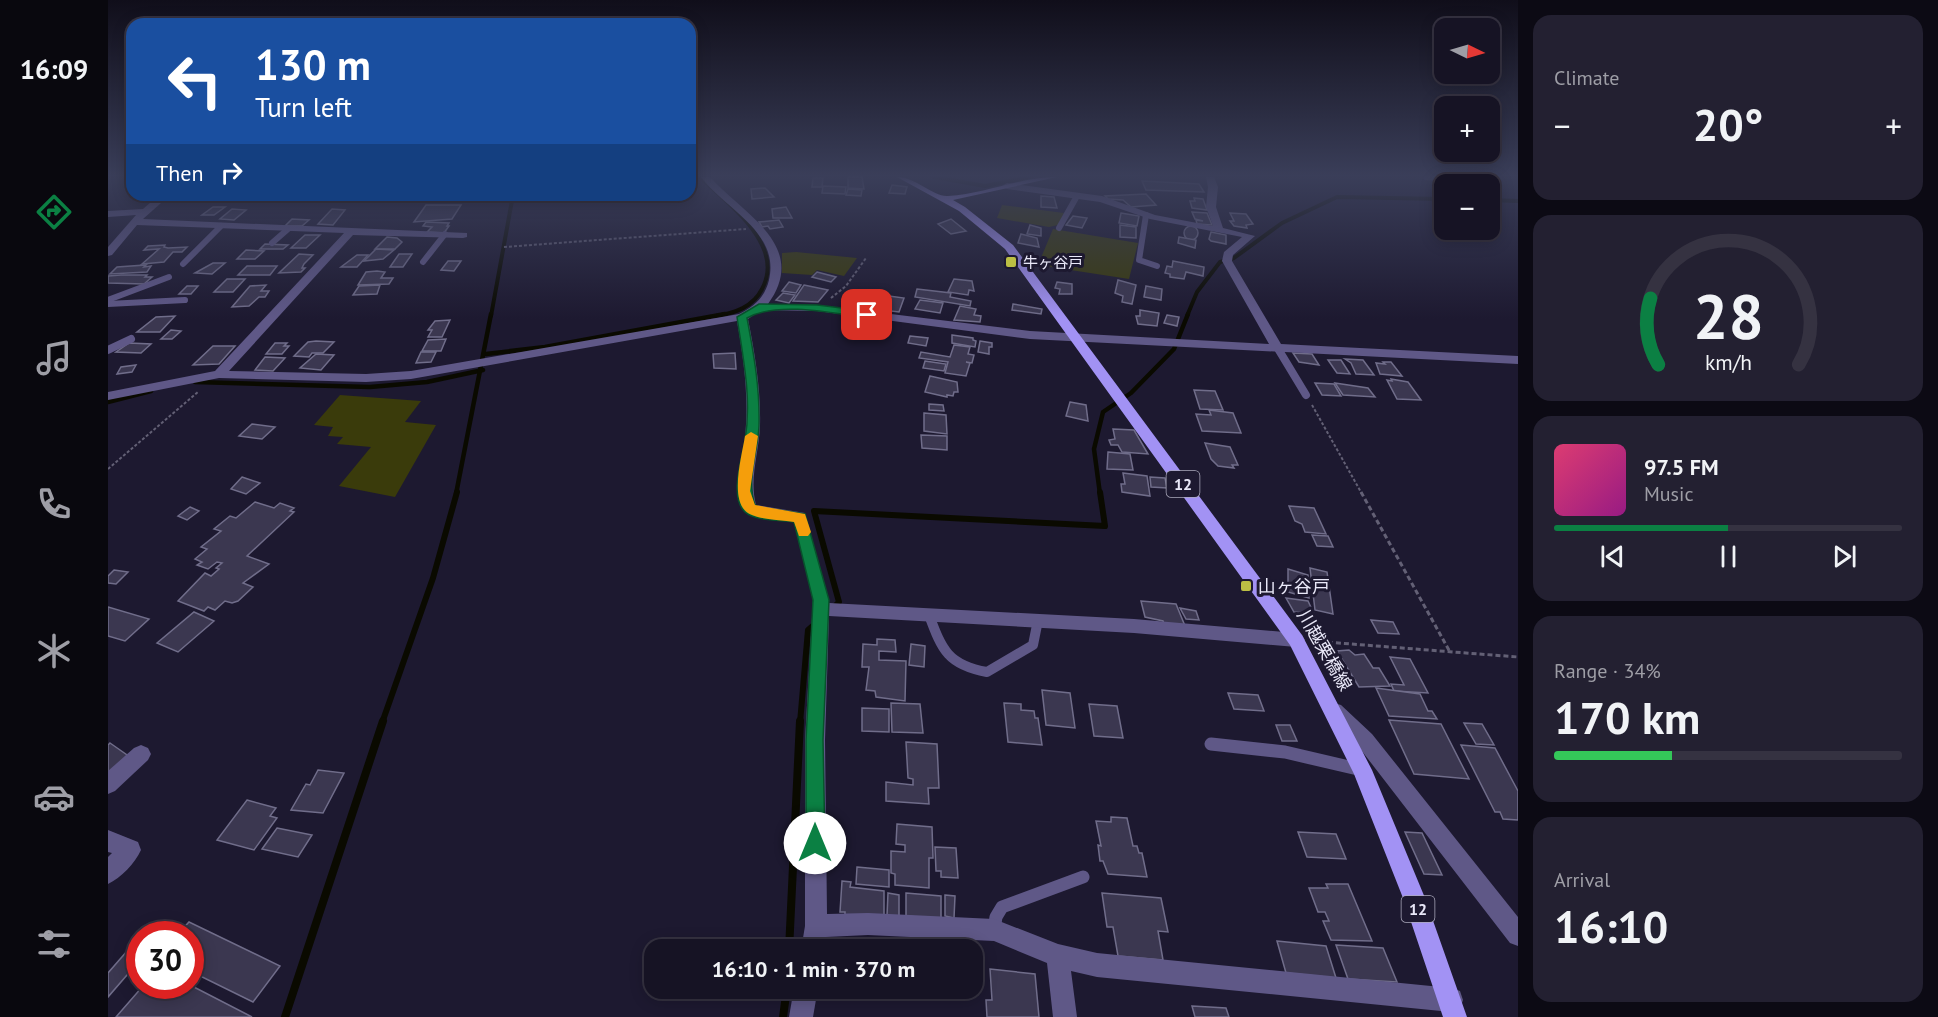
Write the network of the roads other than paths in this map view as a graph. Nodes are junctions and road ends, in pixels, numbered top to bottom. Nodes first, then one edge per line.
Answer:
1 (132, 224) edge
2 (187, 224) edge
3 (755, 224) edge
4 (983, 224) edge
5 (1061, 224) edge
6 (1145, 224) edge
7 (1192, 224) edge
8 (1217, 224) edge
9 (220, 226) junction
10 (1059, 228) dead end
11 (288, 229) junction
12 (1219, 230) junction
13 (350, 232) junction
14 (445, 234) junction
15 (463, 235) dead end
16 (272, 243) dead end
17 (108, 253) edge
18 (423, 262) dead end
19 (183, 264) dead end
20 (1157, 266) dead end
21 (169, 277) dead end
22 (185, 300) dead end
23 (108, 302) edge
24 (759, 308) junction
25 (742, 317) junction
26 (1077, 338) junction
27 (131, 339) dead end
28 (1277, 347) junction
29 (108, 350) edge
30 (1518, 360) edge
31 (219, 374) junction
32 (1306, 395) road end
33 (108, 396) edge
34 (821, 609) junction
35 (929, 615) junction
36 (1038, 620) junction
37 (1296, 640) junction
38 (1334, 711) junction
39 (1211, 744) dead end
40 (141, 753) dead end
41 (1362, 770) junction
42 (108, 784) edge
43 (108, 842) edge
44 (108, 873) edge
45 (1083, 877) dead end
46 (816, 926) junction
47 (994, 930) junction
48 (1518, 935) edge
49 (814, 939) edge
50 (1058, 956) junction
51 (804, 999) edge
52 (1453, 1008) edge
53 (801, 1017) edge
54 (1065, 1017) edge

1 - 17 street
2 - 9 street
3 - 24 street
4 - 26 main road, 川越栗橋線 / 12
5 - 10 lane
6 - 20 lane
7 - 12 street
8 - 12 street
9 - 11 street
9 - 19 lane
11 - 13 street
11 - 16 lane
12 - 28 street
13 - 14 street
13 - 31 street
14 - 15 street
14 - 18 lane
21 - 23 lane
22 - 23 lane
24 - 25 street
24 - 26 street
25 - 31 street
25 - 34 street
26 - 28 street
26 - 37 main road, 川越栗橋線 / 12
27 - 29 lane
28 - 30 street
28 - 32 lane
31 - 33 street
34 - 35 street
34 - 46 street
35 - 36 street
35 - 36 lane
36 - 37 street
37 - 38 main road, 川越栗橋線 / 12
38 - 41 main road, 川越栗橋線 / 12
38 - 48 street
39 - 41 lane
40 - 42 street
41 - 52 main road, 川越栗橋線 / 12
43 - 44 street
45 - 47 lane
46 - 47 street
46 - 49 street
47 - 50 street
50 - 52 street
50 - 54 street
51 - 53 street

